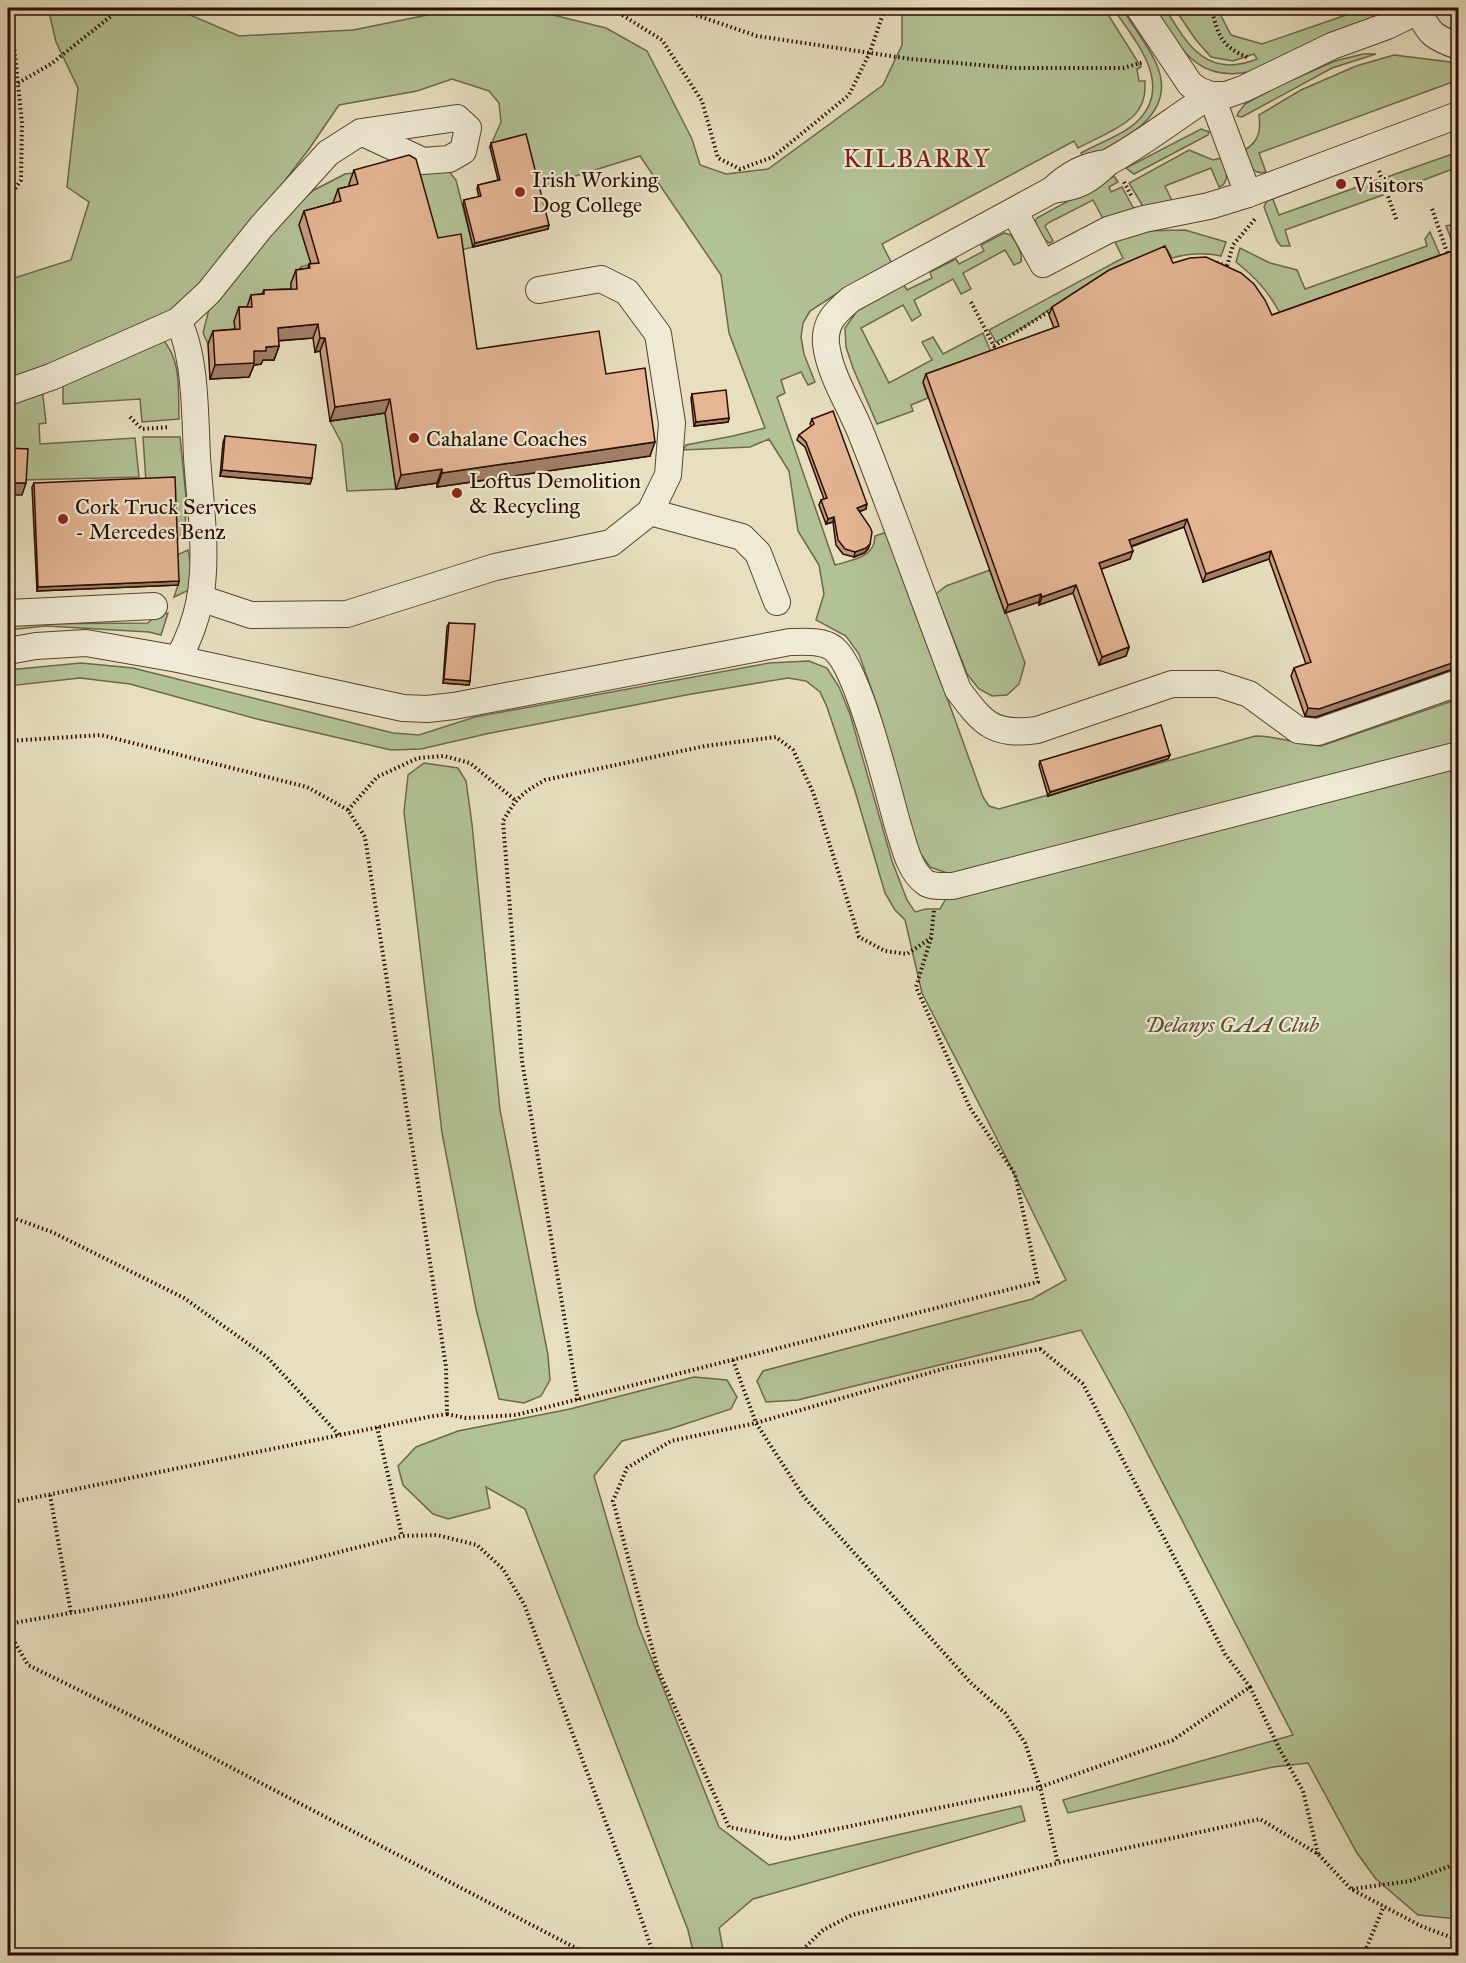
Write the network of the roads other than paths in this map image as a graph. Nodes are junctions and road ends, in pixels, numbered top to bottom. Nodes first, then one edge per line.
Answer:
1 (1139, 8) edge
2 (1421, 10) edge
3 (1458, 46) edge
4 (1211, 95) junction
5 (1458, 114) edge
6 (361, 132) dead end
7 (1253, 205) junction
8 (1014, 211) junction
9 (539, 290) dead end
10 (178, 321) junction
11 (8, 392) edge
12 (650, 512) junction
13 (200, 598) junction
14 (777, 602) dead end
15 (154, 606) dead end
16 (8, 613) edge
17 (8, 651) edge
18 (178, 659) junction
19 (1458, 683) edge
20 (1458, 754) edge

1 - 4 lane
2 - 3 lane
2 - 4 lane
4 - 7 lane
4 - 8 lane
5 - 7 lane
6 - 10 lane
7 - 8 lane
8 - 19 lane
9 - 12 lane
10 - 11 lane
10 - 13 lane
12 - 13 lane
12 - 14 lane
13 - 18 lane
15 - 16 lane
17 - 18 lane
18 - 20 lane

